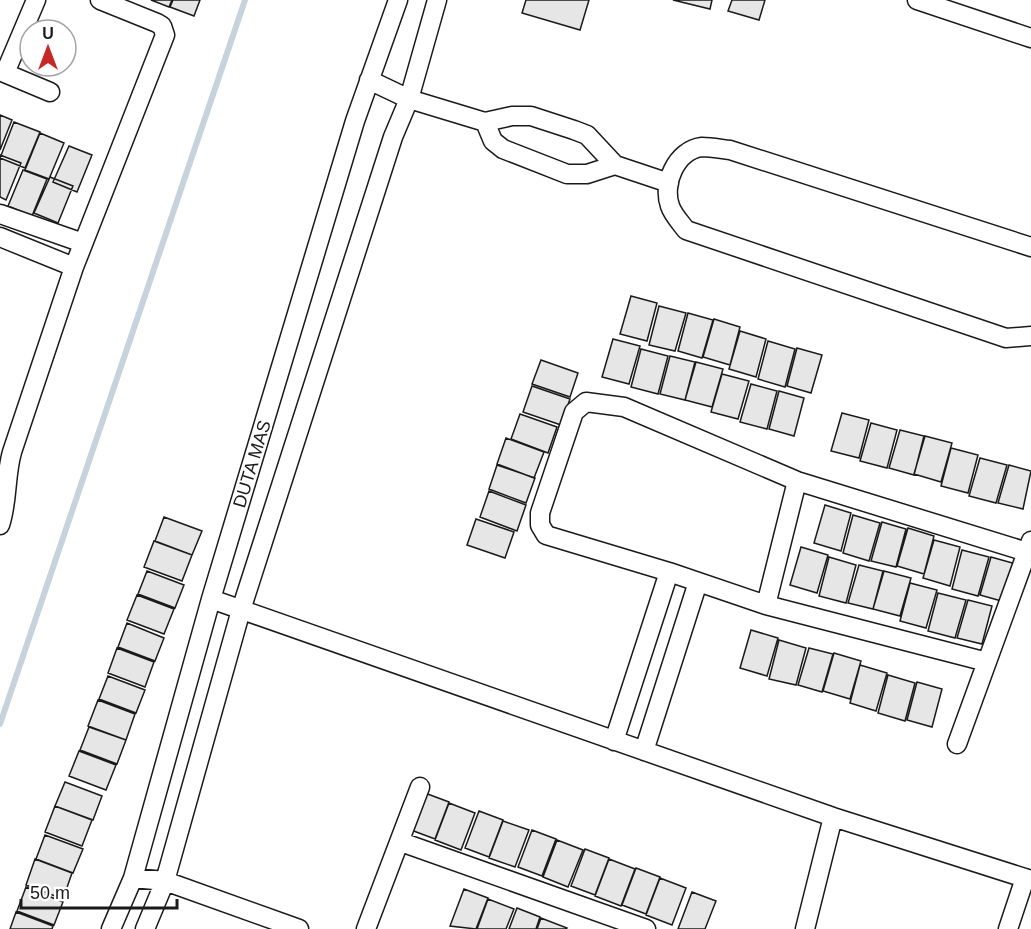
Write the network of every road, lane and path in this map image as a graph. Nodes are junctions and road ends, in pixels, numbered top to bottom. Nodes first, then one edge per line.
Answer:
1 (36, 0) edge
2 (100, 0) edge
3 (398, 0) edge
4 (437, 0) edge
5 (917, 0) edge
6 (1031, 38) edge
7 (3, 72) edge
8 (369, 80) junction
9 (50, 92) dead end
10 (409, 99) junction
11 (485, 122) junction
12 (615, 165) junction
13 (669, 183) junction
14 (0, 214) edge
15 (0, 237) edge
16 (83, 243) junction
17 (1031, 247) edge
18 (74, 267) junction
19 (1031, 336) edge
20 (3, 472) edge
21 (797, 481) junction
22 (0, 525) edge
23 (1029, 546) edge
24 (669, 572) junction
25 (698, 582) junction
26 (211, 599) junction
27 (766, 605) junction
28 (241, 610) junction
29 (987, 662) junction
30 (614, 741) junction
31 (957, 744) dead end
32 (644, 751) junction
33 (420, 787) dead end
34 (833, 817) junction
35 (401, 842) junction
36 (133, 878) junction
37 (1028, 879) edge
38 (165, 881) junction
39 (111, 929) edge
40 (145, 929) edge
41 (299, 929) edge
42 (366, 929) edge
43 (646, 929) edge
44 (806, 929) edge
45 (1008, 929) edge

1 - 7 street
2 - 16 street
3 - 8 street, DUTA MAS
4 - 10 street
5 - 6 street
7 - 9 street
8 - 10 street
8 - 26 street, DUTA MAS
10 - 11 street
10 - 28 street
11 - 12 street
11 - 12 street
12 - 13 street
13 - 17 street
13 - 19 street
14 - 16 street
15 - 18 street
16 - 18 street
18 - 20 street
20 - 22 street
21 - 23 street
21 - 24 street
21 - 27 street
23 - 29 street
24 - 25 street
24 - 30 street
25 - 27 street
25 - 32 street
26 - 28 street
26 - 36 street, DUTA MAS
27 - 29 street
28 - 30 street
28 - 38 street
29 - 31 street
30 - 32 street
32 - 34 street
33 - 35 street
34 - 37 street
34 - 44 street
35 - 42 street
35 - 43 street
36 - 38 street
36 - 39 street, DUTA MAS
37 - 45 street
38 - 40 street
38 - 41 street

